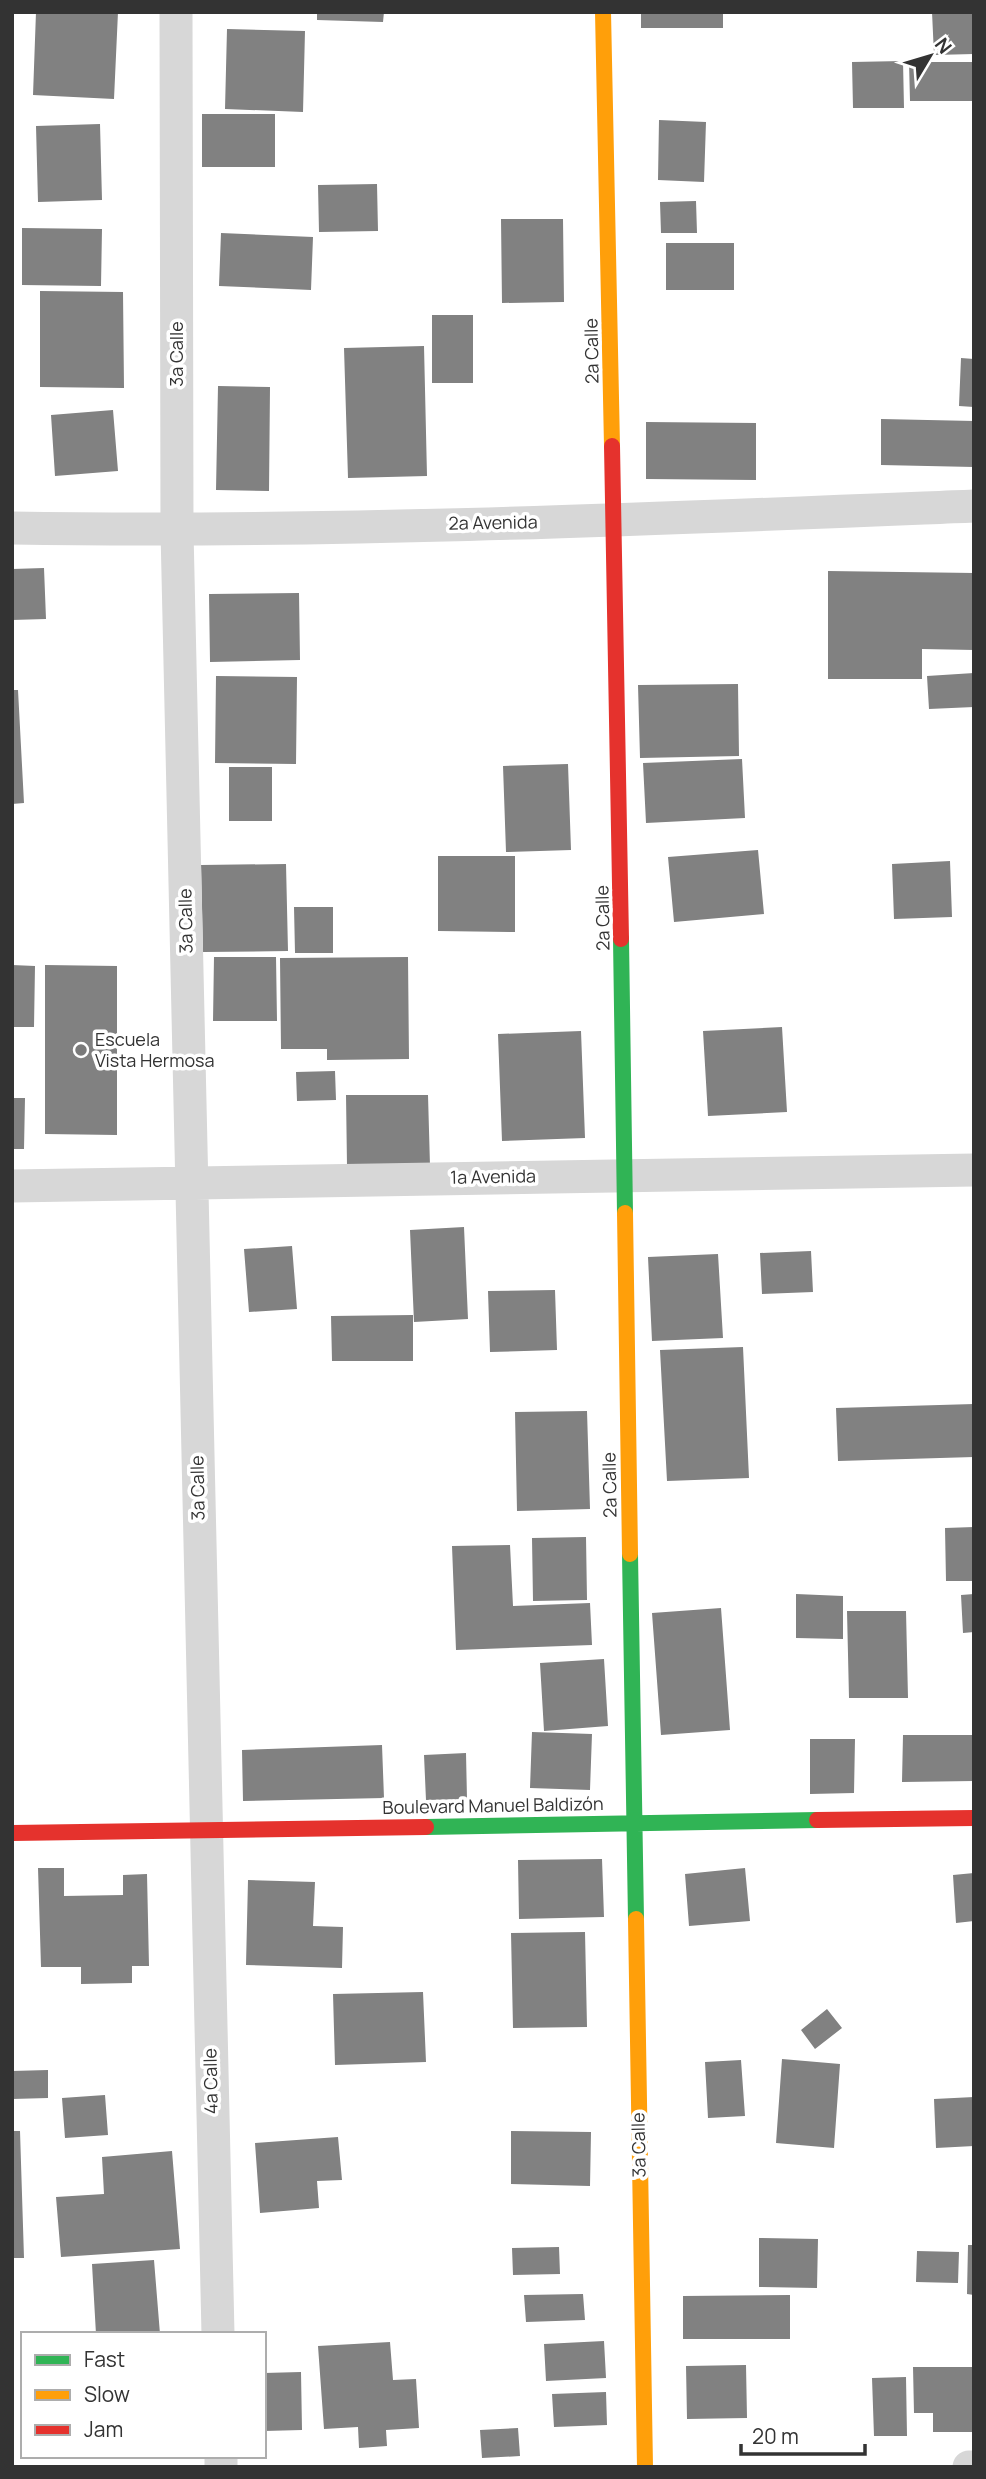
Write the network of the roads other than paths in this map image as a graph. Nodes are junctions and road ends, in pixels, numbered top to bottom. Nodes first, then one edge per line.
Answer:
1 (176, 12) edge
2 (603, 12) edge
3 (974, 506) edge
4 (615, 520) junction
5 (12, 528) edge
6 (177, 531) junction
7 (974, 1170) edge
8 (626, 1175) junction
9 (192, 1183) junction
10 (12, 1186) edge
11 (974, 1818) edge
12 (633, 1823) junction
13 (205, 1829) junction
14 (12, 1833) edge
15 (218, 2332) edge
16 (645, 2467) edge

1 - 6 street, 3a Calle
2 - 4 street, 2a Calle
3 - 4 street, 2a Avenida
4 - 6 street, 2a Avenida
4 - 8 street, 2a Calle
5 - 6 street, 2a Avenida
6 - 9 street, 3a Calle
7 - 8 street, 1a Avenida
8 - 9 street, 1a Avenida
8 - 12 street, 2a Calle
9 - 10 street, 1a Avenida
9 - 13 street, 3a Calle
11 - 12 street, Boulevard Manuel Baldizón
12 - 13 street, Boulevard Manuel Baldizón
12 - 16 street, 3a Calle
13 - 14 street, Boulevard Manuel Baldizón
13 - 15 street, 4a Calle

